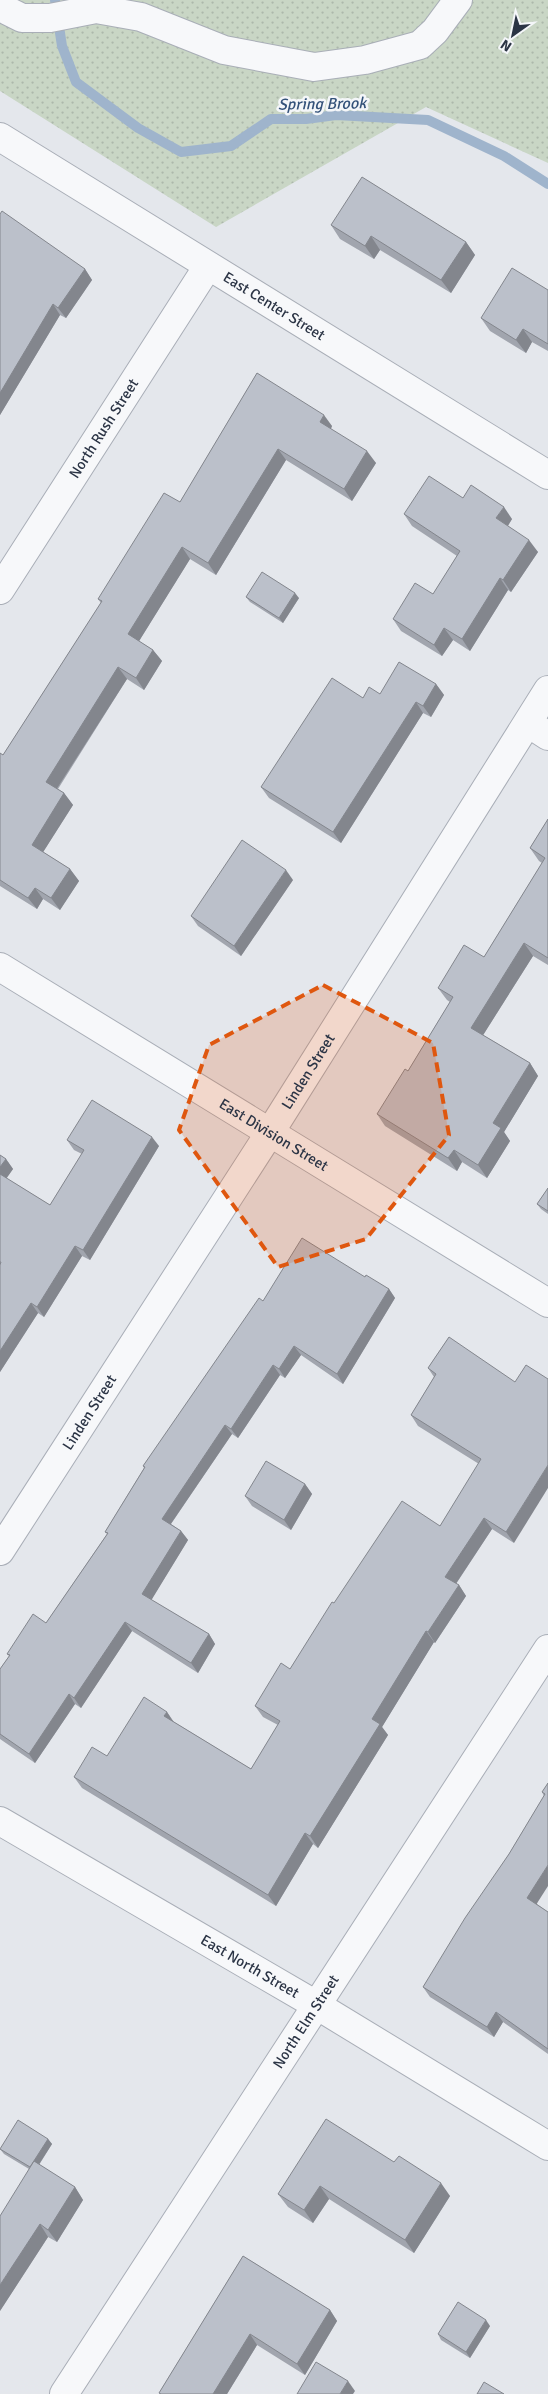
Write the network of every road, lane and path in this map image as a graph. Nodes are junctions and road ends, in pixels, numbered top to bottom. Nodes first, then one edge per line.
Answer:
1 (458, 0) edge
2 (0, 3) edge
3 (0, 137) edge
4 (208, 266) junction
5 (548, 475) edge
6 (0, 590) edge
7 (548, 690) edge
8 (538, 730) edge
9 (0, 967) edge
10 (269, 1134) junction
11 (548, 1303) edge
12 (0, 1551) edge
13 (548, 1649) edge
14 (0, 1821) edge
15 (318, 2006) junction
16 (548, 2146) edge
17 (64, 2394) edge

1 - 2 street
3 - 4 street, East Center Street
4 - 5 street, East Center Street
4 - 6 street, North Rush Street
7 - 8 street, Linden Street
8 - 10 street, Linden Street
9 - 10 street, East Division Street
10 - 11 street, East Division Street
10 - 12 street, Linden Street
13 - 15 street, North Elm Street
14 - 15 street, East North Street
15 - 16 street, East North Street
15 - 17 street, North Elm Street

